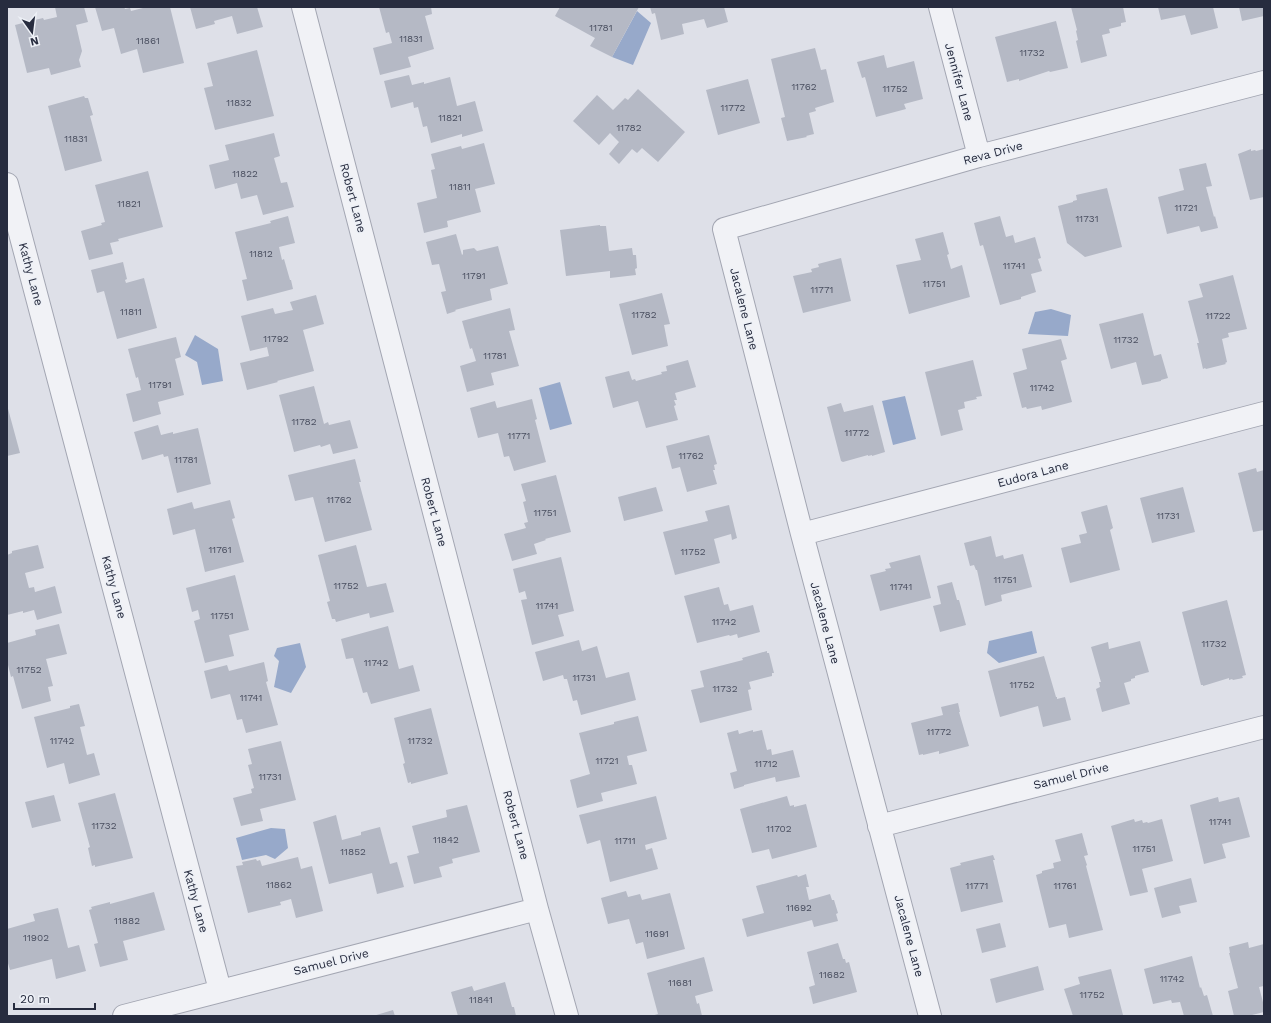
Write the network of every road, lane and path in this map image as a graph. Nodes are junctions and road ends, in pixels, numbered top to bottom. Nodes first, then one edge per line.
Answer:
1 (303, 7) edge
2 (940, 7) edge
3 (1264, 82) edge
4 (979, 156) junction
5 (7, 184) edge
6 (724, 229) joint
7 (1264, 413) edge
8 (802, 534) junction
9 (1264, 727) edge
10 (879, 826) junction
11 (538, 909) junction
12 (220, 990) junction
13 (124, 1016) edge
14 (567, 1016) edge
15 (930, 1016) edge

1 - 11 street, Robert Lane
2 - 4 street, Jennifer Lane
3 - 4 street, Reva Drive
4 - 6 street, Reva Drive
5 - 12 street, Kathy Lane
6 - 8 street, Jacalene Lane
7 - 8 street, Eudora Lane
8 - 10 street, Jacalene Lane
9 - 10 street, Samuel Drive
10 - 15 street, Jacalene Lane
11 - 12 street, Samuel Drive
11 - 14 street, Robert Lane
12 - 13 street, Samuel Drive

